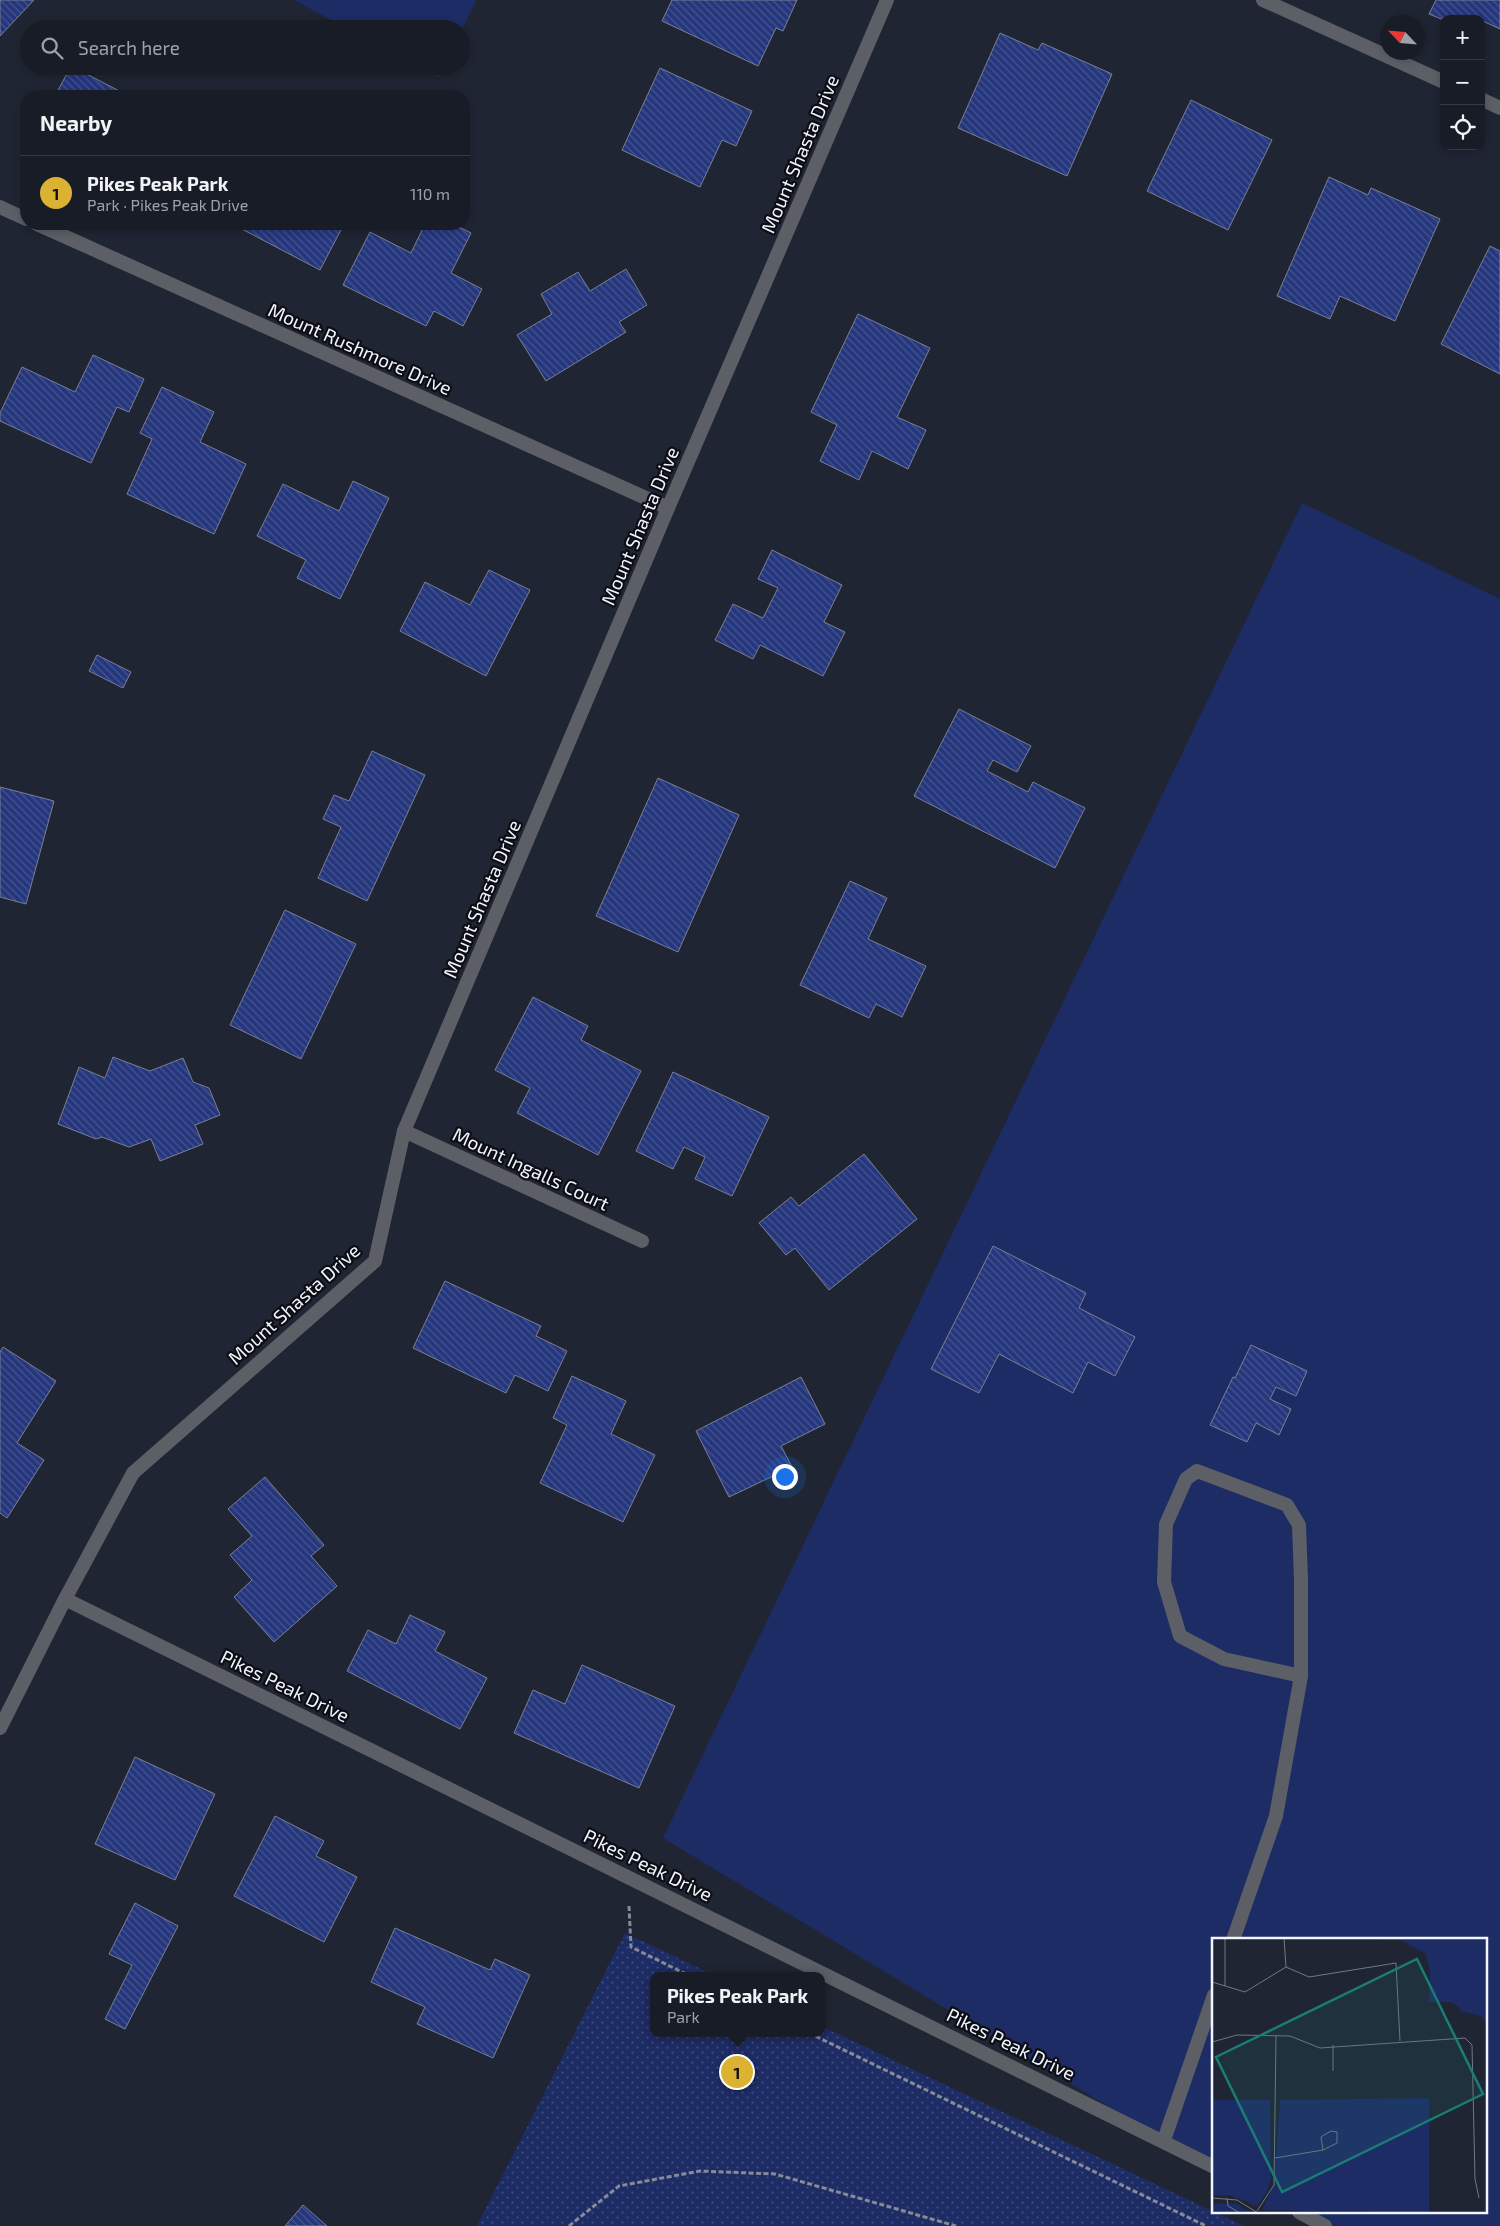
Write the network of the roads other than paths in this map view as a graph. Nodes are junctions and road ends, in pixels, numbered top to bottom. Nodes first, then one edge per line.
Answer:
1 (887, 0) edge
2 (1263, 0) edge
3 (1440, 80) edge
4 (1485, 101) edge
5 (1500, 108) edge
6 (0, 207) edge
7 (20, 216) edge
8 (50, 230) edge
9 (668, 508) junction
10 (404, 1131) junction
11 (642, 1241) dead end
12 (65, 1599) junction
13 (1301, 1676) junction
14 (0, 1728) edge
15 (1234, 1938) edge
16 (822, 1972) edge
17 (825, 1973) edge
18 (1212, 2001) edge
19 (1164, 2140) junction
20 (1212, 2166) edge
21 (1303, 2214) edge
22 (1325, 2226) edge

1 - 9 street, Mount Shasta Drive
2 - 3 street
4 - 5 street
6 - 7 street
8 - 9 street, Mount Rushmore Drive
9 - 10 street, Mount Shasta Drive
10 - 11 street, Mount Ingalls Court
10 - 12 street, Mount Shasta Drive
12 - 14 street, Mount Shasta Drive
12 - 16 street, Pikes Peak Drive
13 - 13 street
13 - 15 street
17 - 19 street, Pikes Peak Drive
18 - 19 street
19 - 20 street, Pikes Peak Drive
21 - 22 street

